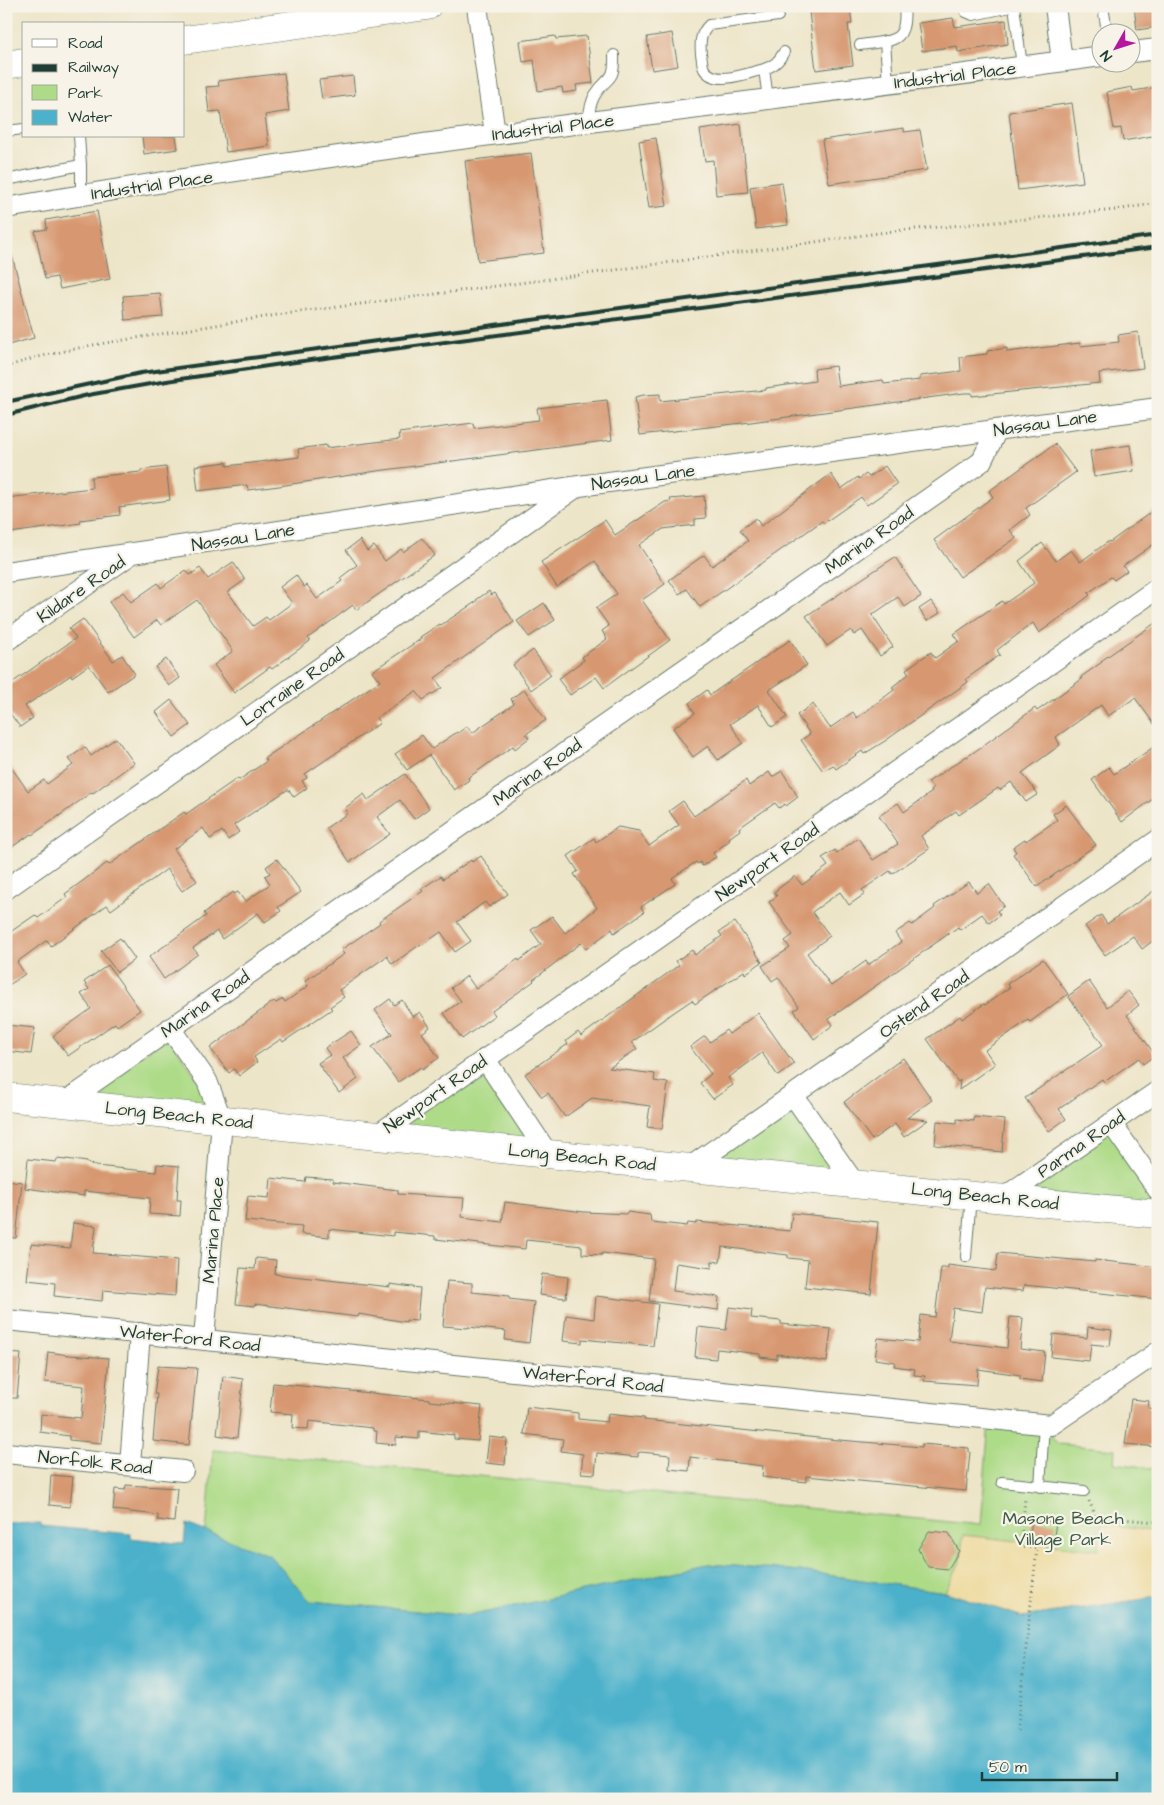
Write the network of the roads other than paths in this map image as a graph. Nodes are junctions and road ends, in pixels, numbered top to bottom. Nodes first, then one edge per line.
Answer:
1 (427, 6) edge
2 (478, 6) edge
3 (904, 6) edge
4 (963, 6) edge
5 (1015, 6) edge
6 (1055, 6) edge
7 (1103, 6) edge
8 (778, 15) edge
9 (1105, 22) edge
10 (185, 40) edge
11 (885, 41) junction
12 (860, 44) dead end
13 (1158, 49) edge
14 (1142, 51) edge
15 (784, 52) dead end
16 (614, 55) dead end
17 (1092, 57) edge
18 (1062, 61) junction
19 (22, 62) edge
20 (6, 65) edge
21 (1022, 66) junction
22 (764, 69) junction
23 (888, 84) junction
24 (768, 99) junction
25 (588, 122) junction
26 (22, 129) edge
27 (6, 131) edge
28 (495, 134) junction
29 (79, 138) edge
30 (81, 165) junction
31 (6, 180) edge
32 (81, 196) junction
33 (6, 208) edge
34 (1158, 408) edge
35 (997, 430) junction
36 (579, 486) junction
37 (130, 554) junction
38 (6, 572) edge
39 (1158, 588) edge
40 (6, 641) edge
41 (1158, 840) edge
42 (6, 889) edge
43 (170, 1028) junction
44 (485, 1059) junction
45 (1158, 1091) edge
46 (793, 1095) junction
47 (6, 1098) edge
48 (64, 1103) junction
49 (222, 1121) junction
50 (1111, 1123) junction
51 (377, 1135) junction
52 (548, 1154) junction
53 (690, 1167) junction
54 (855, 1184) junction
55 (1158, 1190) edge
56 (971, 1195) junction
57 (1003, 1198) junction
58 (1158, 1214) edge
59 (966, 1257) dead end
60 (6, 1320) edge
61 (140, 1333) junction
62 (204, 1339) junction
63 (1158, 1352) edge
64 (1148, 1366) edge
65 (1044, 1424) junction
66 (6, 1453) edge
67 (130, 1465) junction
68 (183, 1471) dead end
69 (1002, 1482) dead end
70 (1040, 1486) junction
71 (1084, 1491) road end

1 - 10 main road
2 - 28 street
3 - 11 lane
4 - 5 lane
5 - 21 lane
6 - 18 street
7 - 9 lane
8 - 22 lane
11 - 12 lane
11 - 23 lane
13 - 14 street
15 - 22 lane
16 - 25 lane
17 - 18 street, Industrial Place
18 - 21 street, Industrial Place
19 - 20 main road
21 - 23 street, Industrial Place
22 - 24 lane
23 - 24 street, Industrial Place
24 - 25 street, Industrial Place
25 - 28 street, Industrial Place
26 - 27 lane
28 - 32 street, Industrial Place
29 - 30 lane
30 - 31 lane
30 - 32 lane
32 - 33 street, Industrial Place
34 - 35 street, Nassau Lane
35 - 36 street, Nassau Lane
35 - 43 street, Marina Road
36 - 37 street, Nassau Lane
36 - 42 street, Lorraine Road
37 - 38 street, Nassau Lane
37 - 40 street, Kildare Road
39 - 44 street, Newport Road
41 - 46 street, Ostend Road
43 - 48 street, Marina Road
43 - 49 street
44 - 51 street, Newport Road
44 - 52 street
45 - 50 street, Parma Road
46 - 53 street, Ostend Road
46 - 54 street
47 - 48 main road, Long Beach Road
48 - 49 main road, Long Beach Road
49 - 51 main road, Long Beach Road
49 - 62 street, Marina Place
50 - 55 street
50 - 57 street, Parma Road
51 - 52 main road, Long Beach Road
52 - 53 main road, Long Beach Road
53 - 54 main road, Long Beach Road
54 - 56 main road, Long Beach Road
56 - 57 main road, Long Beach Road
56 - 59 lane
57 - 58 main road, Long Beach Road
60 - 61 street, Waterford Road
61 - 62 street, Waterford Road
61 - 67 street
62 - 65 street, Waterford Road
63 - 64 street
64 - 65 street
65 - 70 lane
66 - 67 street, Norfolk Road
67 - 68 street, Norfolk Road
69 - 70 lane
70 - 71 lane

